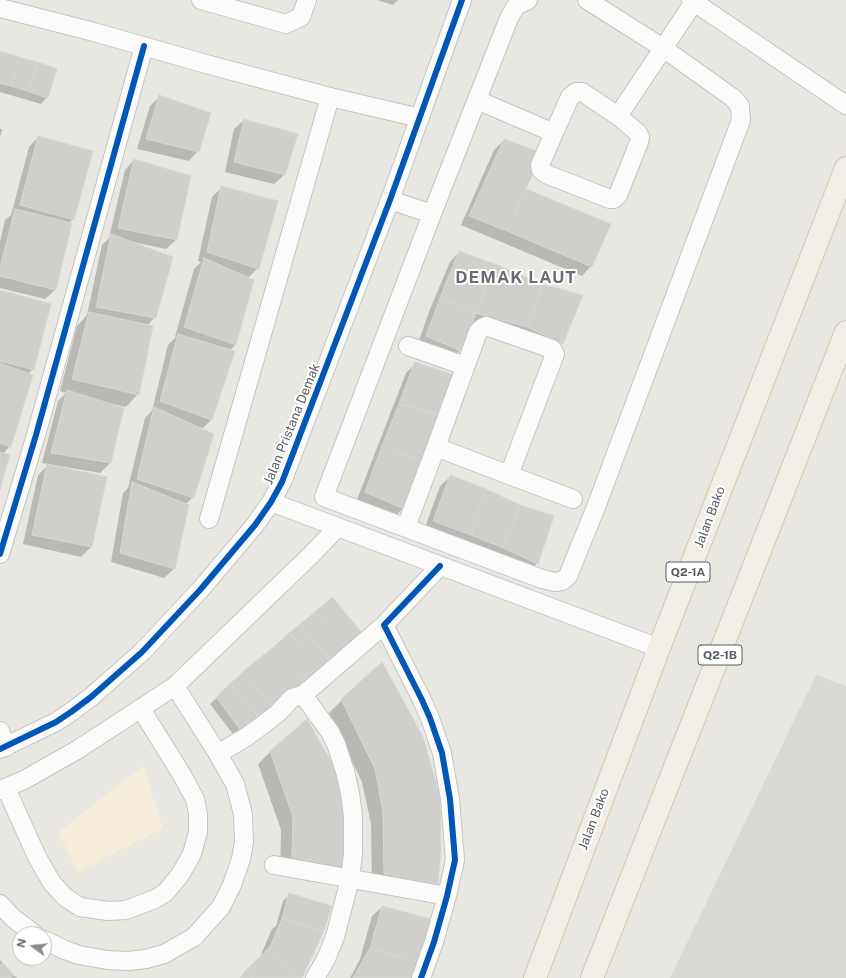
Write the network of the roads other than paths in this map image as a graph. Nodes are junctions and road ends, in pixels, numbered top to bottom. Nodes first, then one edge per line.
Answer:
1 (201, 0) edge
2 (307, 0) edge
3 (462, 0) edge
4 (528, 0) edge
5 (587, 0) edge
6 (692, 1) edge
7 (20, 7) edge
8 (0, 8) edge
9 (144, 46) junction
10 (663, 48) junction
11 (330, 97) junction
12 (477, 100) junction
13 (846, 105) edge
14 (618, 116) junction
15 (420, 118) junction
16 (554, 133) junction
17 (846, 168) edge
18 (390, 200) junction
19 (432, 214) junction
20 (846, 332) edge
21 (408, 346) dead end
22 (465, 366) junction
23 (436, 447) junction
24 (509, 475) junction
25 (324, 497) junction
26 (573, 499) dead end
27 (271, 502) junction
28 (209, 519) dead end
29 (316, 519) junction
30 (406, 527) junction
31 (338, 528) junction
32 (0, 554) edge
33 (440, 566) junction
34 (559, 582) junction
35 (549, 607) junction
36 (384, 626) junction
37 (659, 648) junction
38 (175, 686) junction
39 (303, 695) junction
40 (141, 709) junction
41 (2, 742) edge
42 (218, 754) junction
43 (3, 789) edge
44 (274, 865) dead end
45 (350, 879) junction
46 (447, 896) junction
47 (0, 904) edge
48 (24, 926) edge
49 (52, 944) edge
50 (314, 978) edge
51 (422, 978) edge
52 (535, 978) edge
53 (592, 978) edge

1 - 2 street
3 - 15 street, Jalan Pristana Demak
4 - 12 street
5 - 10 street
6 - 10 street
6 - 13 street
7 - 8 street
7 - 9 street
9 - 11 street
9 - 32 street
10 - 14 street
10 - 34 street
11 - 15 street
11 - 28 street
12 - 16 street
12 - 19 street
14 - 16 street
14 - 16 street
15 - 18 street, Jalan Pristana Demak
17 - 37 main road, Jalan Bako / Q2-1A
18 - 19 street
18 - 27 street, Jalan Pristana Demak
19 - 25 street
20 - 53 main road, Q2-1B
21 - 22 street
22 - 23 street
22 - 24 street
23 - 24 street
23 - 30 street
24 - 26 street
25 - 29 street
25 - 30 street
27 - 29 street
27 - 41 street, Jalan Pristana Demak
29 - 31 street
30 - 34 street
31 - 33 street
31 - 38 street
33 - 35 street
33 - 36 street
34 - 35 street
35 - 37 street
36 - 39 street
36 - 46 street
37 - 52 main road, Jalan Bako / Q2-1A
38 - 40 street
38 - 42 street
39 - 42 street
39 - 45 street
40 - 43 street
40 - 43 street
42 - 49 street
44 - 45 street
45 - 46 street
45 - 50 street
46 - 51 street
47 - 48 street

